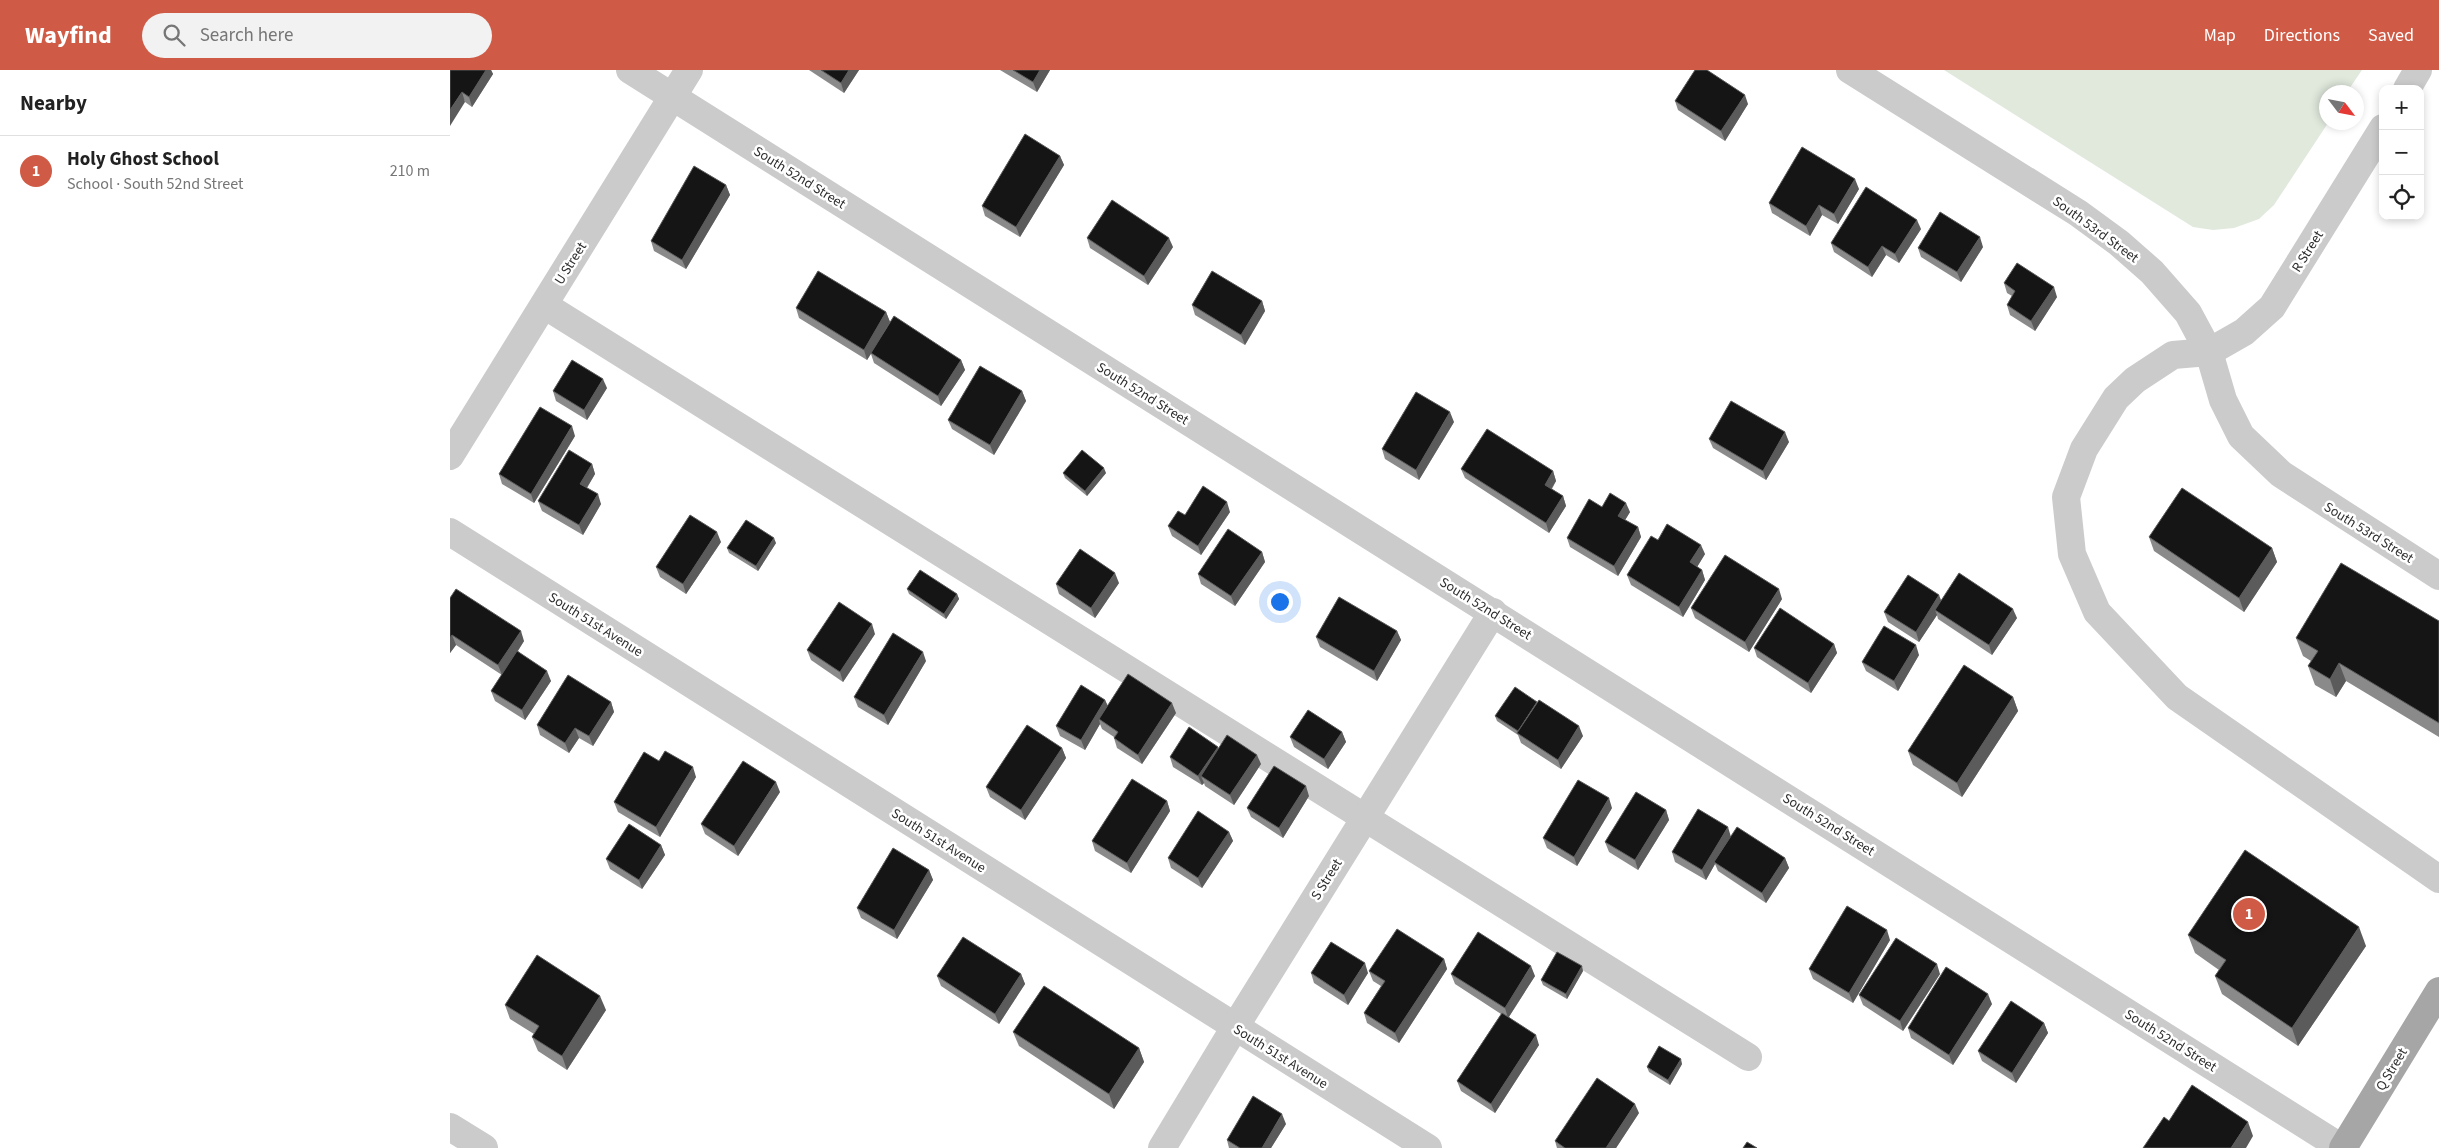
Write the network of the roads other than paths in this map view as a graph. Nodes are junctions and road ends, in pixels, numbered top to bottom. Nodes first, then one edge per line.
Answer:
1 (630, 70) edge
2 (689, 70) edge
3 (1850, 70) edge
4 (2418, 70) edge
5 (2409, 85) edge
6 (672, 97) junction
7 (2382, 130) edge
8 (544, 305) junction
9 (2209, 352) junction
10 (450, 456) edge
11 (450, 532) edge
12 (2439, 576) edge
13 (1493, 612) junction
14 (1366, 816) junction
15 (2439, 879) edge
16 (2439, 991) edge
17 (1235, 1027) junction
18 (1748, 1057) dead end
19 (450, 1126) edge
20 (484, 1148) edge
21 (1162, 1148) edge
22 (1428, 1148) edge
23 (2343, 1148) edge

1 - 6 street, South 52nd Street
2 - 6 street, U Street
3 - 9 street, South 53rd Street
4 - 5 street
6 - 8 street, U Street
6 - 13 street, South 52nd Street
7 - 9 street, R Street
8 - 10 street, U Street
8 - 14 street
9 - 12 street, South 53rd Street
9 - 15 street
11 - 17 street, South 51st Avenue
13 - 14 street, S Street
13 - 23 street, South 52nd Street
14 - 17 street, S Street
14 - 18 street
16 - 23 main road, Q Street
17 - 21 street, S Street
17 - 22 street, South 51st Avenue
19 - 20 street

